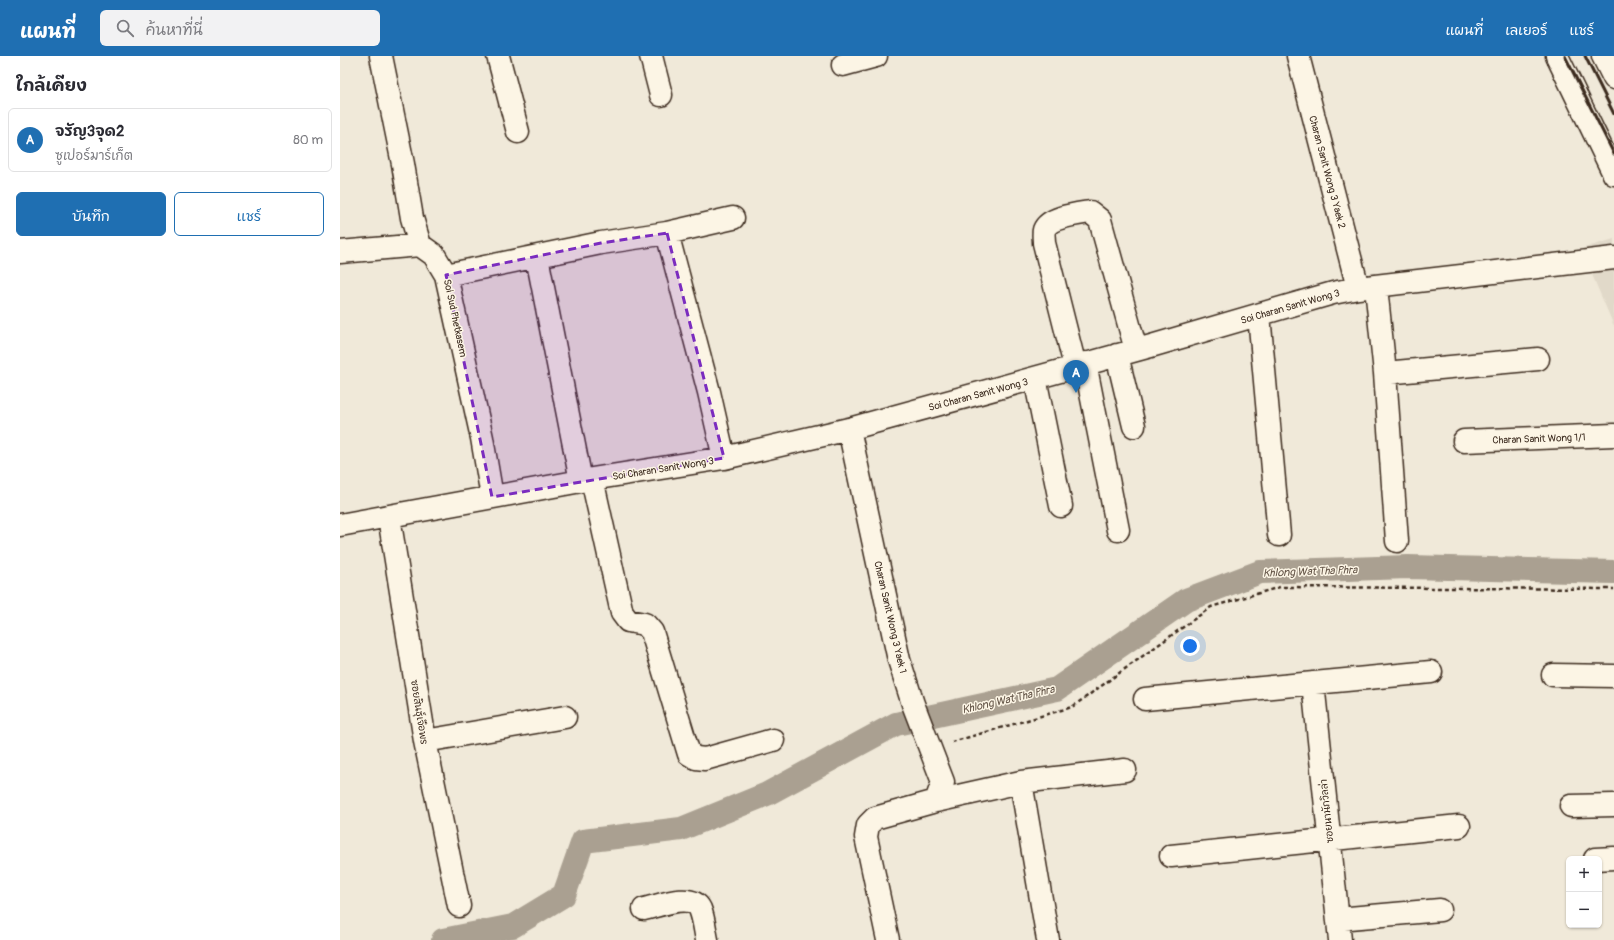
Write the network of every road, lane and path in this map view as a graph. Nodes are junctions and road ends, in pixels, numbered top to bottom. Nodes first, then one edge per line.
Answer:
1 (381, 56) edge
2 (498, 56) edge
3 (651, 56) edge
4 (876, 56) edge
5 (1298, 56) edge
6 (1557, 56) edge
7 (1603, 56) edge
8 (843, 65) dead end
9 (1614, 78) edge
10 (661, 95) dead end
11 (518, 132) dead end
12 (1614, 174) edge
13 (733, 218) dead end
14 (667, 233) junction
15 (420, 245) junction
16 (340, 252) edge
17 (537, 257) junction
18 (1614, 258) edge
19 (446, 275) junction
20 (1367, 288) junction
21 (1259, 315) junction
22 (1127, 352) junction
23 (1538, 359) dead end
24 (1080, 364) junction
25 (1385, 373) junction
26 (1035, 378) junction
27 (1134, 426) dead end
28 (849, 429) junction
29 (1614, 435) edge
30 (1464, 441) dead end
31 (724, 458) junction
32 (587, 480) junction
33 (492, 497) junction
34 (1061, 506) dead end
35 (389, 517) junction
36 (340, 525) edge
37 (1118, 530) dead end
38 (1279, 535) dead end
39 (1397, 541) dead end
40 (1614, 589) edge
41 (1431, 672) dead end
42 (1553, 675) dead end
43 (1614, 676) edge
44 (1313, 683) junction
45 (1145, 699) dead end
46 (565, 717) dead end
47 (773, 740) dead end
48 (425, 741) junction
49 (928, 741) junction
50 (1125, 770) dead end
51 (1021, 782) junction
52 (936, 801) junction
53 (1614, 805) edge
54 (1571, 806) dead end
55 (1460, 826) dead end
56 (1328, 840) junction
57 (1171, 856) dead end
58 (1602, 858) edge
59 (1614, 858) edge
60 (459, 906) dead end
61 (644, 909) dead end
62 (1440, 910) dead end
63 (1339, 930) edge
64 (708, 940) edge
65 (888, 940) edge
66 (1048, 940) edge

1 - 15 street
2 - 11 street
3 - 10 street
4 - 8 street
5 - 20 street, Charan Sanit Wong 3 Yaek 2
6 - 12 street
7 - 9 street
13 - 14 street
14 - 17 street
14 - 31 street
15 - 16 street
15 - 19 street, Soi Sud Phetkasem
17 - 19 street
17 - 32 street
18 - 20 street, Soi Charan Sanit Wong 3
19 - 33 street, Soi Sud Phetkasem
20 - 21 street, Soi Charan Sanit Wong 3
20 - 25 street, Charan Sanit Wong 3 Yaek 2
21 - 22 street, Soi Charan Sanit Wong 3
21 - 38 street
22 - 24 street, Soi Charan Sanit Wong 3
22 - 24 street
22 - 27 street
23 - 25 street
24 - 26 street, Soi Charan Sanit Wong 3
24 - 37 street
25 - 39 street, Charan Sanit Wong 3 Yaek 2
26 - 28 street, Soi Charan Sanit Wong 3
26 - 34 street
28 - 31 street, Soi Charan Sanit Wong 3
28 - 49 street, Charan Sanit Wong 3 Yaek 1
29 - 30 street, Charan Sanit Wong 1/1
31 - 32 street, Soi Charan Sanit Wong 3
32 - 33 street, Soi Charan Sanit Wong 3
32 - 47 street
33 - 35 street, Soi Charan Sanit Wong 3
35 - 36 street, Soi Charan Sanit Wong 3
35 - 48 street, ซอยสินธุ์เจือพร
40 - 49 path
41 - 44 street
42 - 43 street
44 - 45 street
44 - 56 street, ซอยนานักวิลล่า
46 - 48 street
48 - 60 street, ซอยสินธุ์เจือพร
49 - 52 street, Charan Sanit Wong 3 Yaek 1
50 - 51 street
51 - 52 street
51 - 66 street
52 - 65 street
53 - 54 street
55 - 56 street
56 - 57 street
56 - 63 street, ซอยนานักวิลล่า
58 - 59 street
61 - 64 street
62 - 63 street

